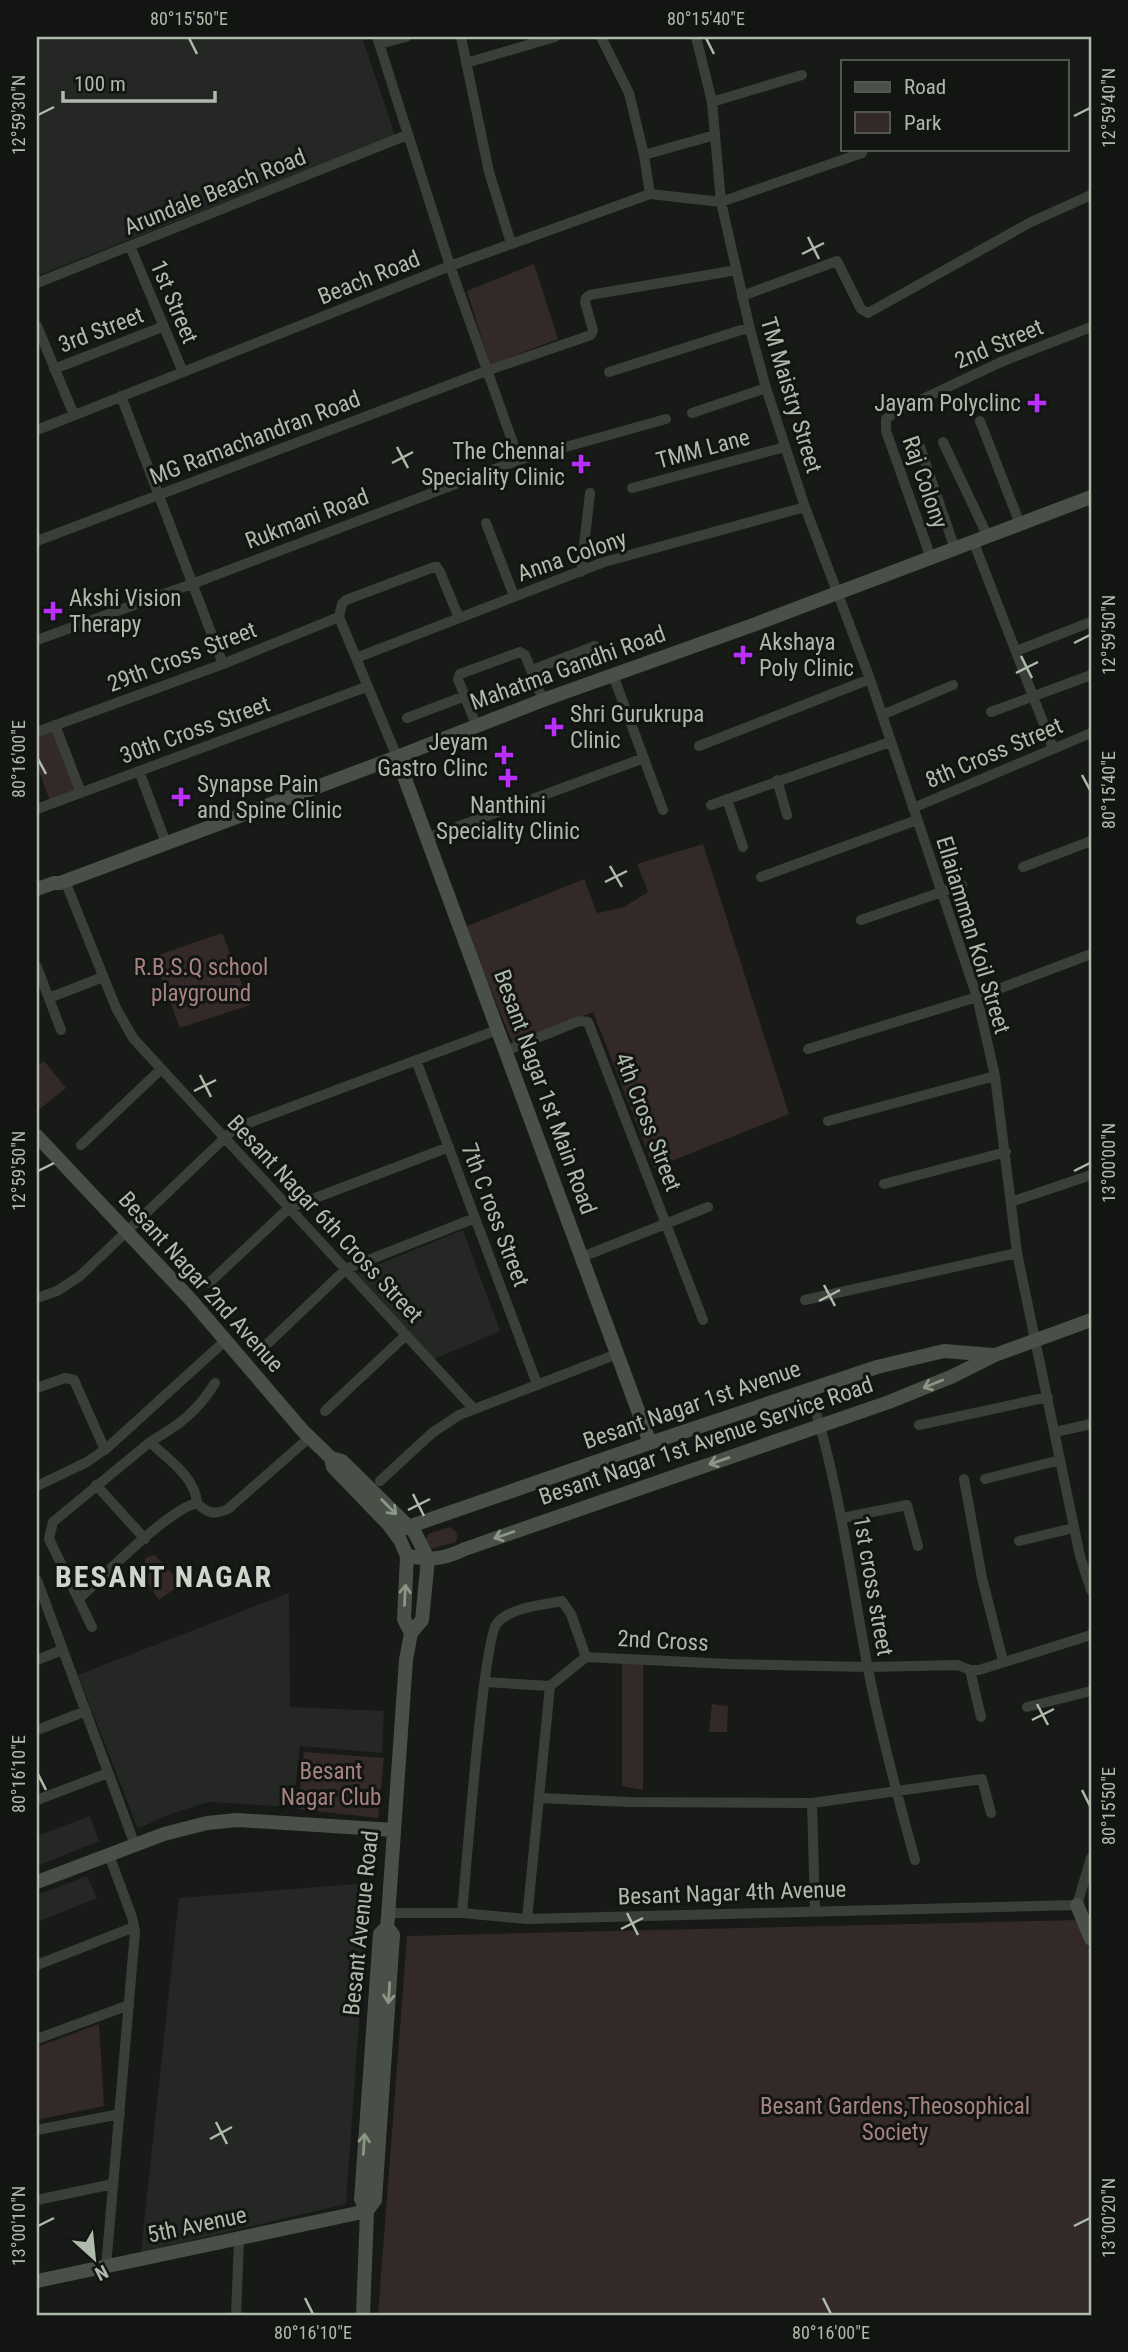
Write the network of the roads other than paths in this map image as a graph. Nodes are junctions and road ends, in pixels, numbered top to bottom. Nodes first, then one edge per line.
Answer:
1 (407, 37) edge
2 (461, 37) edge
3 (555, 37) edge
4 (601, 37) edge
5 (696, 37) edge
6 (378, 40) edge
7 (466, 63) junction
8 (802, 75) dead end
9 (712, 102) junction
10 (407, 135) junction
11 (715, 135) junction
12 (862, 153) dead end
13 (644, 155) junction
14 (650, 194) junction
15 (1091, 195) edge
16 (721, 202) junction
17 (511, 243) junction
18 (130, 246) junction
19 (450, 266) junction
20 (737, 270) junction
21 (37, 284) edge
22 (742, 296) junction
23 (37, 326) edge
24 (162, 327) junction
25 (1091, 327) edge
26 (750, 330) junction
27 (54, 369) junction
28 (486, 371) junction
29 (183, 372) junction
30 (608, 372) dead end
31 (766, 388) junction
32 (121, 396) junction
33 (692, 413) dead end
34 (74, 415) junction
35 (666, 419) dead end
36 (886, 419) joint
37 (980, 421) dead end
38 (37, 430) edge
39 (943, 442) dead end
40 (785, 447) junction
41 (920, 447) dead end
42 (519, 460) junction
43 (632, 488) dead end
44 (590, 493) dead end
45 (158, 495) junction
46 (1091, 497) edge
47 (805, 507) junction
48 (486, 523) dead end
49 (1020, 524) junction
50 (981, 540) junction
51 (37, 541) edge
52 (955, 549) junction
53 (931, 558) junction
54 (581, 572) junction
55 (192, 583) junction
56 (838, 594) junction
57 (514, 596) junction
58 (339, 617) junction
59 (459, 618) junction
60 (1091, 622) edge
61 (37, 640) edge
62 (595, 646) dead end
63 (1016, 651) junction
64 (356, 658) junction
65 (223, 664) junction
66 (532, 670) junction
67 (613, 675) junction
68 (1091, 675) edge
69 (870, 679) junction
70 (953, 685) dead end
71 (366, 687) junction
72 (464, 696) junction
73 (1034, 697) junction
74 (543, 699) junction
75 (991, 712) dead end
76 (882, 715) junction
77 (407, 718) dead end
78 (55, 725) junction
79 (476, 725) junction
80 (37, 732) edge
81 (1091, 733) edge
82 (890, 742) junction
83 (699, 746) dead end
84 (1053, 748) junction
85 (397, 757) junction
86 (644, 758) junction
87 (139, 771) junction
88 (777, 780) junction
89 (81, 793) junction
90 (727, 799) junction
91 (711, 805) dead end
92 (913, 808) junction
93 (37, 809) edge
94 (663, 810) dead end
95 (787, 815) dead end
96 (917, 820) junction
97 (427, 838) junction
98 (1091, 841) edge
99 (166, 844) junction
100 (743, 847) dead end
101 (1023, 867) dead end
102 (761, 877) dead end
103 (63, 882) junction
104 (962, 885) dead end
105 (37, 889) edge
106 (941, 892) junction
107 (37, 897) edge
108 (861, 920) dead end
109 (1091, 954) edge
110 (37, 967) edge
111 (103, 977) junction
112 (977, 997) junction
113 (49, 998) junction
114 (61, 1030) dead end
115 (497, 1030) junction
116 (808, 1049) dead end
117 (505, 1051) junction
118 (416, 1060) junction
119 (161, 1069) junction
120 (995, 1076) junction
121 (828, 1121) dead end
122 (37, 1136) edge
123 (225, 1139) junction
124 (81, 1145) dead end
125 (449, 1147) junction
126 (1006, 1152) junction
127 (1091, 1175) edge
128 (884, 1184) dead end
129 (1011, 1202) junction
130 (708, 1207) dead end
131 (289, 1208) junction
132 (475, 1219) junction
133 (667, 1223) junction
134 (127, 1233) junction
135 (1017, 1253) junction
136 (582, 1257) junction
137 (346, 1269) junction
138 (209, 1283) dead end
139 (37, 1298) edge
140 (805, 1300) dead end
141 (703, 1320) dead end
142 (1091, 1320) edge
143 (406, 1335) junction
144 (226, 1340) junction
145 (1034, 1340) junction
146 (266, 1345) dead end
147 (617, 1354) junction
148 (995, 1356) junction
149 (215, 1383) dead end
150 (537, 1384) junction
151 (37, 1388) edge
152 (809, 1389) junction
153 (1048, 1397) junction
154 (473, 1408) junction
155 (325, 1411) dead end
156 (1091, 1424) edge
157 (919, 1425) dead end
158 (821, 1426) junction
159 (1055, 1432) junction
160 (150, 1442) junction
161 (305, 1442) junction
162 (650, 1443) junction
163 (105, 1450) junction
164 (331, 1458) junction
165 (1060, 1460) junction
166 (964, 1479) dead end
167 (985, 1479) dead end
168 (380, 1481) dead end
169 (96, 1485) junction
170 (37, 1486) edge
171 (197, 1503) junction
172 (842, 1518) junction
173 (409, 1526) junction
174 (1074, 1528) junction
175 (391, 1529) junction
176 (145, 1539) junction
177 (1020, 1541) dead end
178 (918, 1546) dead end
179 (407, 1556) junction
180 (428, 1559) junction
181 (37, 1584) edge
182 (1091, 1590) edge
183 (79, 1600) junction
184 (92, 1627) dead end
185 (411, 1633) junction
186 (1091, 1635) edge
187 (62, 1650) junction
188 (586, 1657) junction
189 (37, 1660) edge
190 (1003, 1661) junction
191 (868, 1667) junction
192 (970, 1670) junction
193 (485, 1682) junction
194 (550, 1686) junction
195 (1091, 1691) edge
196 (1027, 1707) dead end
197 (86, 1711) junction
198 (981, 1717) dead end
199 (37, 1730) edge
200 (108, 1773) junction
201 (896, 1790) junction
202 (539, 1798) junction
203 (37, 1800) edge
204 (812, 1802) junction
205 (991, 1813) dead end
206 (394, 1830) junction
207 (135, 1845) junction
208 (109, 1855) junction
209 (1091, 1858) edge
210 (915, 1860) dead end
211 (37, 1882) edge
212 (1077, 1905) junction
213 (815, 1910) junction
214 (462, 1913) junction
215 (527, 1919) junction
216 (387, 1920) junction
217 (134, 1927) junction
218 (1091, 1939) edge
219 (37, 1965) edge
220 (129, 2005) junction
221 (37, 2039) edge
222 (120, 2114) junction
223 (37, 2130) edge
224 (113, 2184) junction
225 (37, 2200) edge
226 (367, 2211) junction
227 (239, 2239) junction
228 (106, 2267) junction
229 (37, 2281) edge
230 (236, 2315) edge
231 (363, 2315) edge

1 - 6 street
2 - 7 street
3 - 7 street
4 - 13 street
5 - 9 street, TM Maistry Street
6 - 10 street
7 - 17 street
8 - 9 street
9 - 11 street, TM Maistry Street
10 - 18 street, Arundale Beach Road
10 - 19 street
11 - 13 street
11 - 16 street, TM Maistry Street
12 - 16 street
13 - 14 street
14 - 16 street, Beach Road
14 - 17 street, Beach Road
15 - 22 street
16 - 20 street, TM Maistry Street
17 - 19 street, Beach Road
18 - 21 street, Arundale Beach Road
18 - 24 street, 1st Street
19 - 28 street
19 - 29 street, Beach Road
20 - 22 street, TM Maistry Street
20 - 28 street, MG Ramachandran Road
22 - 26 street, TM Maistry Street
23 - 27 street
24 - 27 street, 3rd Street
24 - 29 street, 1st Street
25 - 36 street, 2nd Street
26 - 30 street
26 - 31 street, TM Maistry Street
27 - 34 street
28 - 42 street
28 - 45 street, MG Ramachandran Road
29 - 32 street, Beach Road
31 - 33 street
31 - 40 street, TM Maistry Street
32 - 34 street, Beach Road
32 - 45 street
34 - 38 street, Beach Road
35 - 42 street, Rukmani Road
36 - 53 street, Raj Colony
37 - 49 street
39 - 50 street
40 - 43 street, TMM Lane
40 - 47 street, TM Maistry Street
41 - 52 street
42 - 55 street, Rukmani Road
44 - 54 street
45 - 51 street, MG Ramachandran Road
45 - 55 street
46 - 49 street, Mahatma Gandhi Road
47 - 54 street, Anna Colony
47 - 56 street, TM Maistry Street
48 - 57 street
49 - 50 street, Mahatma Gandhi Road
50 - 52 street, Mahatma Gandhi Road
50 - 63 street
52 - 53 street, Mahatma Gandhi Road
53 - 56 street, Mahatma Gandhi Road
54 - 57 street, Anna Colony
55 - 61 street, Rukmani Road
55 - 65 street
56 - 67 street, Mahatma Gandhi Road
56 - 69 street, Ellaiamman Koil Street
57 - 59 street, Anna Colony
58 - 59 street
58 - 64 street
58 - 65 street, 29th Cross Street
59 - 64 street, Anna Colony
60 - 63 street
62 - 66 street
63 - 73 street
64 - 71 street
65 - 78 street, 29th Cross Street
66 - 72 street
66 - 74 street
67 - 74 street, Mahatma Gandhi Road
67 - 86 street
68 - 73 street
69 - 76 street, Ellaiamman Koil Street
69 - 83 street
70 - 76 street
71 - 85 street
71 - 87 street, 30th Cross Street
72 - 77 street
72 - 79 street
73 - 75 street
73 - 84 street
74 - 79 street, Mahatma Gandhi Road
76 - 82 street, Ellaiamman Koil Street
78 - 80 street, 29th Cross Street
78 - 89 street
79 - 85 street, Mahatma Gandhi Road
81 - 84 street, 8th Cross Street
82 - 88 street
82 - 92 street, Ellaiamman Koil Street
84 - 92 street, 8th Cross Street
85 - 97 street, Besant Nagar 1st Main Road
85 - 99 street, Mahatma Gandhi Road
86 - 94 street
86 - 97 street
87 - 89 street, 30th Cross Street
87 - 99 street
88 - 90 street
88 - 95 street
89 - 93 street, 30th Cross Street
90 - 91 street
90 - 100 street
92 - 96 street, Ellaiamman Koil Street
96 - 102 street
96 - 106 street, Ellaiamman Koil Street
97 - 115 street, Besant Nagar 1st Main Road
98 - 101 street
99 - 103 street, Mahatma Gandhi Road
103 - 105 street, Mahatma Gandhi Road
103 - 107 street, Mahatma Gandhi Road
103 - 111 street, Besant Nagar 6th Cross Street
104 - 106 street
106 - 108 street
106 - 112 street, Ellaiamman Koil Street
109 - 112 street
110 - 113 street
111 - 113 street
111 - 119 street, Besant Nagar 6th Cross Street
112 - 116 street
112 - 120 street, Ellaiamman Koil Street
113 - 114 street
115 - 117 street, Besant Nagar 1st Main Road
115 - 118 street
117 - 133 street, 4th Cross Street
117 - 136 street, Besant Nagar 1st Main Road
118 - 123 street
118 - 125 street, 7th C ross Street
119 - 123 street, Besant Nagar 6th Cross Street
119 - 124 street
120 - 121 street
120 - 126 street, Ellaiamman Koil Street
122 - 134 street, Besant Nagar 2nd Avenue
123 - 131 street, Besant Nagar 6th Cross Street
123 - 134 street
125 - 131 street
125 - 132 street, 7th C ross Street
126 - 128 street
126 - 129 street, Ellaiamman Koil Street
127 - 129 street
129 - 135 street, Ellaiamman Koil Street
130 - 133 street
131 - 137 street, Besant Nagar 6th Cross Street
131 - 138 street
132 - 137 street
132 - 150 street, 7th C ross Street
133 - 136 street
133 - 141 street, 4th Cross Street
134 - 139 street
134 - 144 street, Besant Nagar 2nd Avenue
135 - 140 street
135 - 145 street, Ellaiamman Koil Street
136 - 147 street, Besant Nagar 1st Main Road
137 - 143 street, Besant Nagar 6th Cross Street
137 - 146 street
142 - 145 street, Besant Nagar 1st Avenue Service Road
143 - 154 street, Besant Nagar 6th Cross Street
143 - 155 street
144 - 161 street, Besant Nagar 2nd Avenue
144 - 163 street
145 - 148 street, Besant Nagar 1st Avenue Service Road
145 - 153 street, Ellaiamman Koil Street
147 - 150 street
147 - 162 street, Besant Nagar 1st Main Road
148 - 152 street, Besant Nagar 1st Avenue
148 -> 158 street, Besant Nagar 1st Avenue Service Road
149 - 160 street
150 - 154 street
151 - 163 street
152 - 158 street, 1st cross street
152 - 162 street, Besant Nagar 1st Avenue
153 - 157 street
153 - 159 street, Ellaiamman Koil Street
154 - 168 street
156 - 159 street
158 - 172 street, 1st cross street
158 -> 180 street, Besant Nagar 1st Avenue Service Road
159 - 165 street, Ellaiamman Koil Street
160 - 169 street
160 - 171 street
161 - 164 street, Besant Nagar 2nd Avenue
161 - 171 street
162 - 173 street, Besant Nagar 1st Avenue
163 - 170 street
164 -> 173 street
164 - 175 street
165 - 167 street
165 - 174 street, Ellaiamman Koil Street
166 - 190 street
169 - 176 street
169 - 183 street
171 - 176 street
172 - 178 street
172 - 191 street, 1st cross street
173 - 175 street, Besant Nagar 1st Avenue
173 - 180 street
174 - 177 street
174 - 182 street, Ellaiamman Koil Street
175 - 179 street
176 - 183 street
179 - 180 street
185 -> 179 street, Besant Avenue Road
180 - 185 street
181 - 187 street
183 - 184 street
185 - 206 street, Besant Avenue Road
186 - 190 street
187 - 189 street
187 - 197 street
188 - 191 street, 2nd Cross
188 - 193 street
188 - 194 street, 2nd Cross
190 - 192 street
191 - 192 street, 2nd Cross
191 - 201 street, 1st cross street
192 - 198 street
193 - 194 street
193 - 214 street
194 - 202 street
195 - 196 street
197 - 199 street
197 - 200 street
200 - 203 street
200 - 207 street
201 - 204 street
201 - 205 street
201 - 210 street, 1st cross street
202 - 204 street
202 - 215 street
204 - 213 street
206 - 207 street
206 - 216 street, Besant Avenue Road
207 - 208 street
208 - 211 street
208 - 217 street
209 - 212 street
212 - 213 street, Besant Nagar 4th Avenue
212 - 218 street
213 - 215 street, Besant Nagar 4th Avenue
214 - 215 street, Besant Nagar 4th Avenue
214 - 216 street, Besant Nagar 4th Avenue
216 - 226 street, Besant Avenue Road
217 - 219 street
217 - 220 street
220 - 221 street
220 - 222 street
222 - 223 street
222 - 224 street
224 - 225 street
224 - 228 street
226 - 227 street, 5th Avenue
226 - 231 street, Besant Avenue Road
227 - 228 street, 5th Avenue
227 - 230 street
228 - 229 street, 5th Avenue

